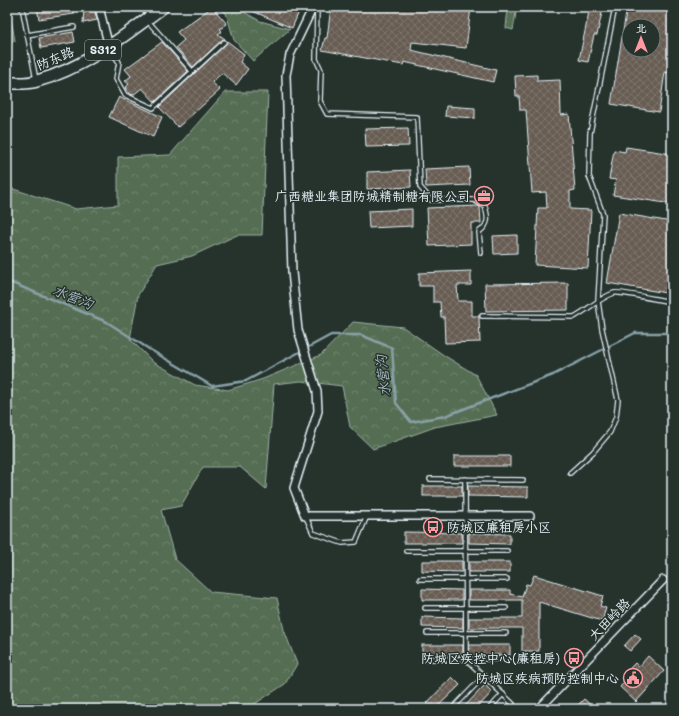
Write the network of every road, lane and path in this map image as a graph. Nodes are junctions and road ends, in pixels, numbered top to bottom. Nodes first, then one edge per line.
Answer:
1 (22, 7) edge
2 (99, 7) edge
3 (163, 7) edge
4 (313, 7) edge
5 (317, 7) edge
6 (615, 7) edge
7 (146, 20) junction
8 (74, 27) dead end
9 (27, 35) junction
10 (224, 42) dead end
11 (109, 47) junction
12 (192, 71) junction
13 (36, 82) junction
14 (7, 83) edge
15 (480, 253) dead end
16 (598, 301) junction
17 (672, 302) edge
18 (482, 316) dead end
19 (570, 473) dead end
20 (430, 479) dead end
21 (465, 480) junction
22 (522, 480) dead end
23 (305, 516) junction
24 (367, 516) junction
25 (466, 516) junction
26 (530, 516) dead end
27 (406, 551) dead end
28 (466, 551) junction
29 (507, 551) dead end
30 (420, 579) dead end
31 (466, 579) junction
32 (507, 579) dead end
33 (664, 580) dead end
34 (425, 608) dead end
35 (466, 608) junction
36 (506, 608) dead end
37 (427, 633) dead end
38 (466, 633) junction
39 (506, 633) dead end
40 (425, 659) dead end
41 (466, 659) junction
42 (508, 659) dead end
43 (484, 676) junction
44 (503, 694) junction
45 (513, 704) dead end
46 (452, 709) edge
47 (489, 709) edge
48 (539, 709) edge

1 - 9 lane
2 - 11 street
3 - 7 main road, 防东路 / S312
4 - 23 street
5 - 15 lane
6 - 16 lane
7 - 11 main road, 防东路 / S312
7 - 12 lane
8 - 9 lane
9 - 13 lane
10 - 12 lane
11 - 12 lane
11 - 13 main road, 防东路 / S312
13 - 14 main road, S312
16 - 17 lane
16 - 18 lane
16 - 19 lane
20 - 21 lane
21 - 22 lane
21 - 25 lane
23 - 24 street
23 - 24 lane
24 - 25 street
25 - 26 street
25 - 28 lane
27 - 28 lane
28 - 29 lane
28 - 31 lane
30 - 31 lane
31 - 32 lane
31 - 35 lane
33 - 48 street, 大田岭路
34 - 35 lane
35 - 36 lane
35 - 38 lane
37 - 38 lane
38 - 39 lane
38 - 41 lane
40 - 41 lane
41 - 42 lane
41 - 43 lane
43 - 44 lane
43 - 46 lane
44 - 45 lane
44 - 47 lane

